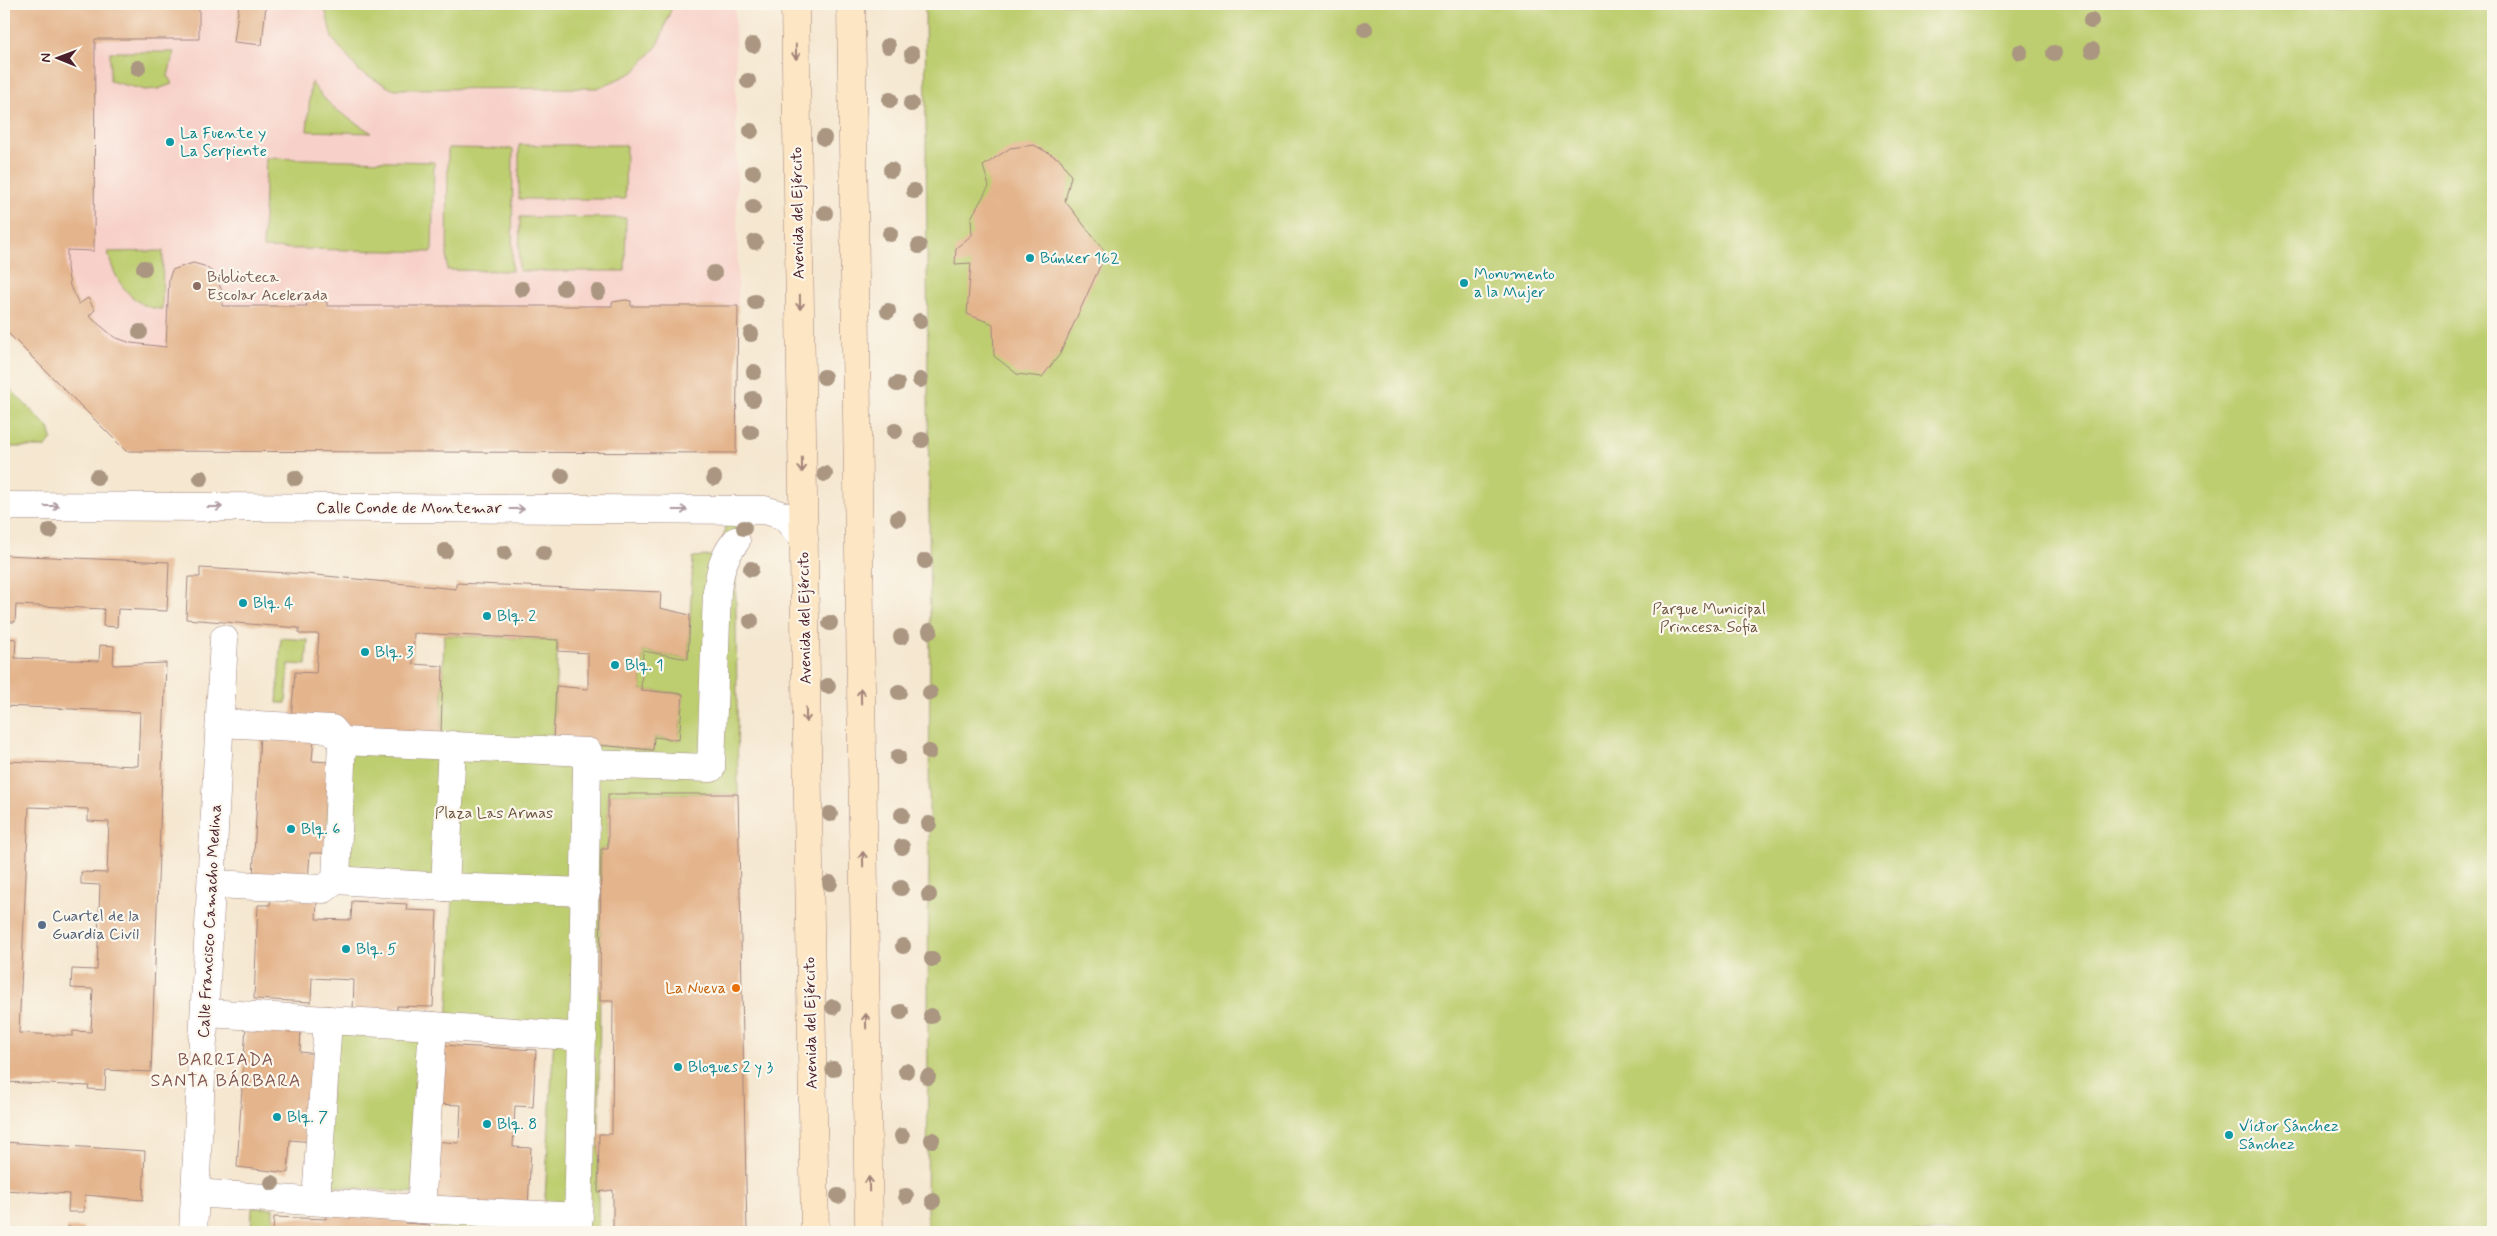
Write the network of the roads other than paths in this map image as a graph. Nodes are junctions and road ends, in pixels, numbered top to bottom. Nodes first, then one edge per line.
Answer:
1 (795, 4) edge
2 (851, 4) edge
3 (4, 506) edge
4 (804, 539) junction
5 (736, 541) dead end
6 (224, 639) dead end
7 (220, 723) junction
8 (342, 741) junction
9 (452, 745) junction
10 (587, 764) junction
11 (336, 880) junction
12 (212, 884) junction
13 (445, 887) junction
14 (586, 892) junction
15 (205, 1013) junction
16 (328, 1020) junction
17 (433, 1026) junction
18 (583, 1036) junction
19 (196, 1193) junction
20 (316, 1201) junction
21 (428, 1209) junction
22 (579, 1224) edge
23 (193, 1232) edge
24 (815, 1232) edge
25 (869, 1232) edge

1 -> 4 main road, Avenida del Ejército
25 -> 2 main road
3 -> 4 street, Calle Conde de Montemar
4 -> 24 main road, Avenida del Ejército
5 - 10 street
6 - 7 street, Calle Francisco Camacho Medina
7 - 8 street
7 - 12 street, Calle Francisco Camacho Medina
8 - 9 street
8 - 11 street
9 - 10 street
9 - 13 street
10 - 14 street
11 - 12 street
11 - 13 street
12 - 15 street, Calle Francisco Camacho Medina
13 - 14 street
14 - 18 street
15 - 16 street
15 - 19 street, Calle Francisco Camacho Medina
16 - 17 street
16 - 20 street
17 - 18 street
17 - 21 street
18 - 22 street
19 - 20 street
19 - 23 street, Calle Francisco Camacho Medina
20 - 21 street
21 - 22 street

